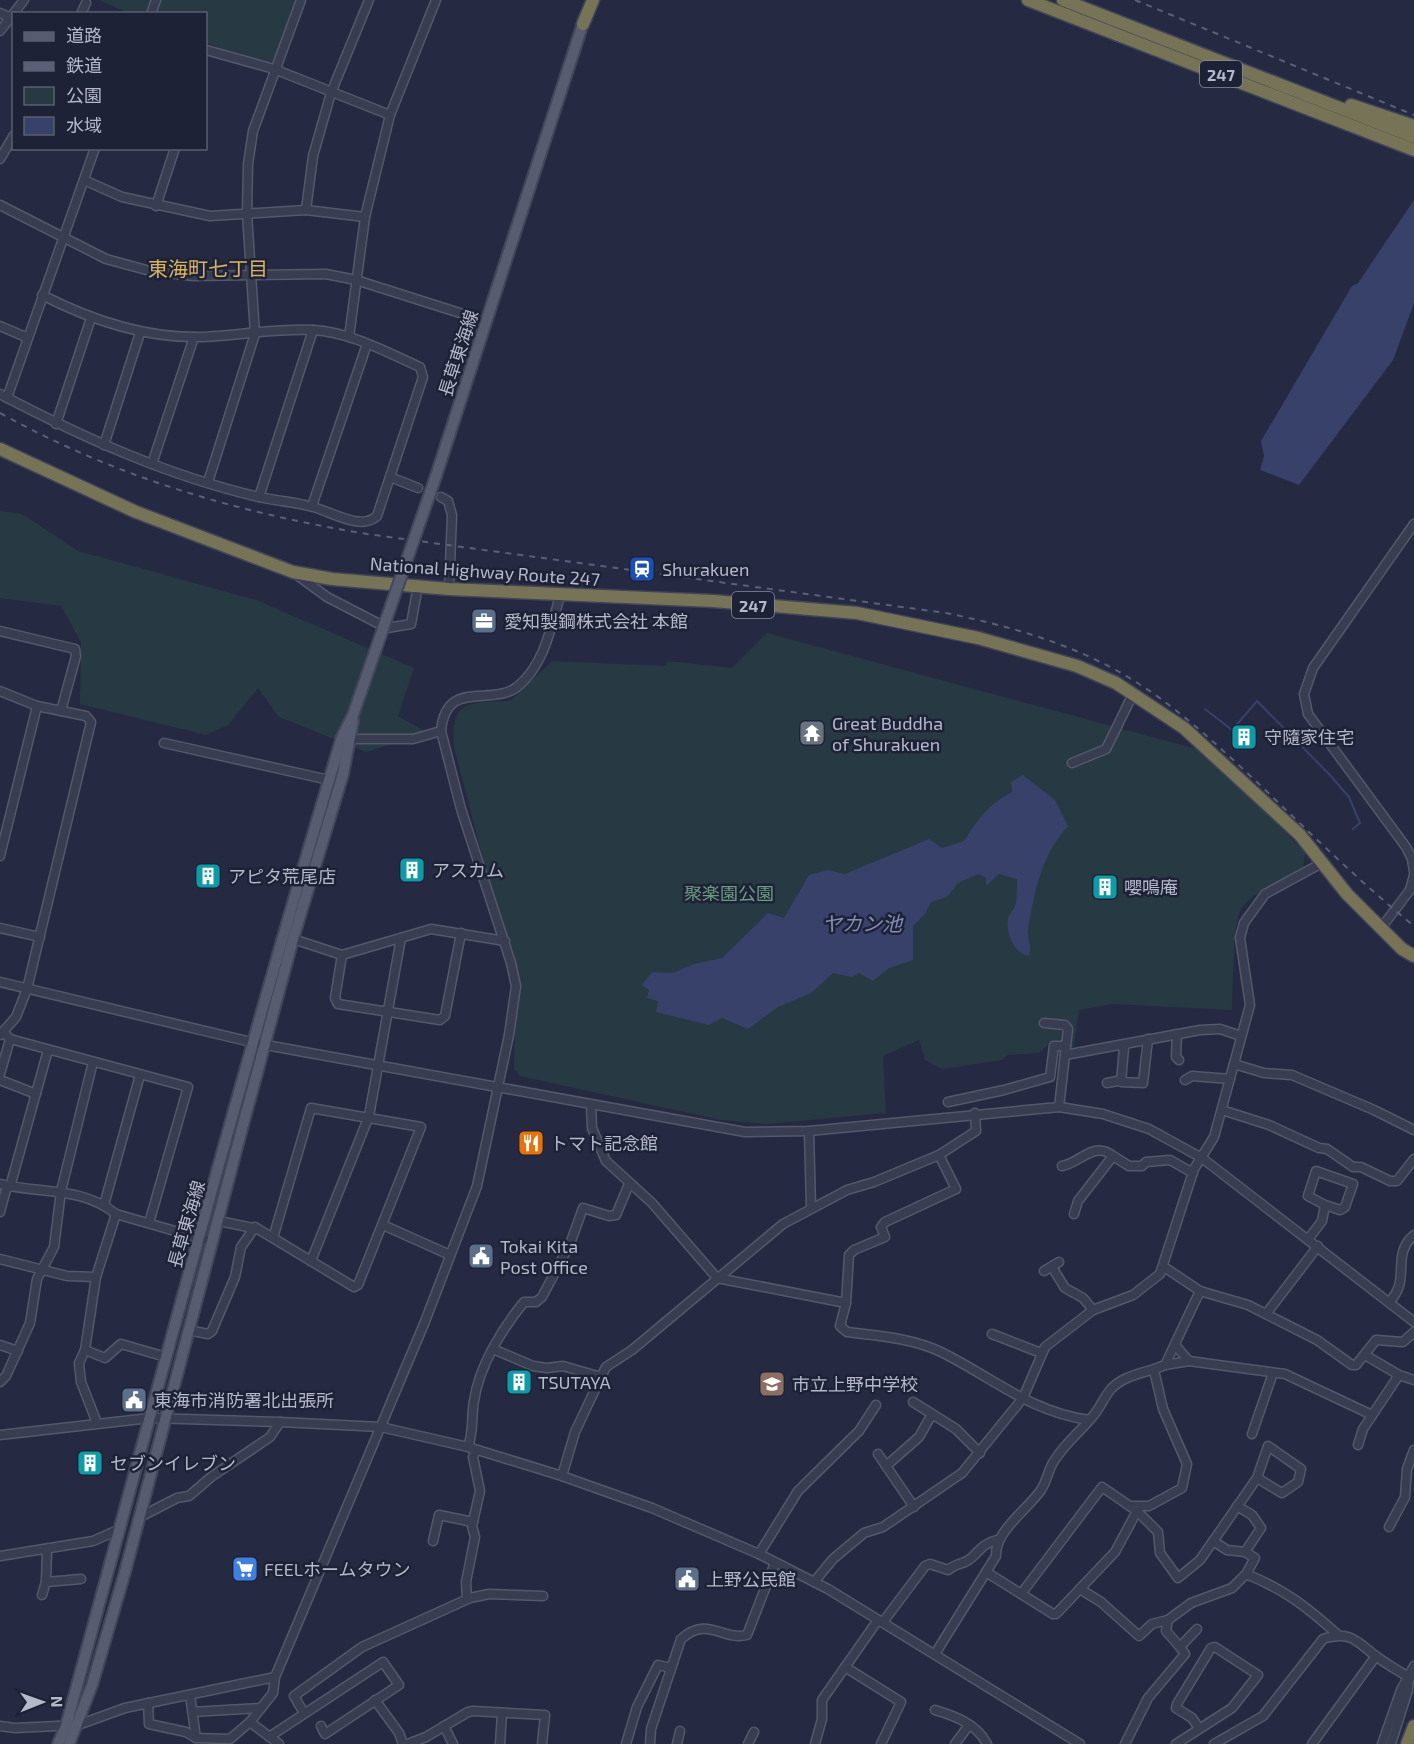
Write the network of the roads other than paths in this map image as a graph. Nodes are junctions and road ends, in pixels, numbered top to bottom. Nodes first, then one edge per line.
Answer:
1 (24, 0) edge
2 (301, 0) edge
3 (369, 0) edge
4 (436, 0) edge
5 (592, 0) edge
6 (1028, 0) edge
7 (1063, 0) edge
8 (86, 3) dead end
9 (14, 12) edge
10 (82, 12) edge
11 (0, 13) edge
12 (12, 15) edge
13 (10, 17) junction
14 (583, 24) joint
15 (0, 32) edge
16 (207, 50) edge
17 (274, 69) junction
18 (1269, 81) junction
19 (1253, 87) junction
20 (331, 93) junction
21 (390, 115) junction
22 (1414, 126) edge
23 (1414, 137) edge
24 (12, 138) edge
25 (94, 150) edge
26 (174, 150) edge
27 (1414, 150) edge
28 (1414, 158) edge
29 (0, 159) edge
30 (84, 180) junction
31 (0, 205) edge
32 (156, 206) junction
33 (306, 210) junction
34 (247, 214) junction
35 (365, 217) junction
36 (64, 240) junction
37 (252, 276) junction
38 (356, 280) junction
39 (42, 295) junction
40 (91, 318) junction
41 (486, 321) junction
42 (0, 326) edge
43 (314, 330) junction
44 (140, 333) junction
45 (255, 334) junction
46 (194, 337) junction
47 (349, 337) junction
48 (28, 338) junction
49 (367, 344) junction
50 (4, 396) edge
51 (56, 424) junction
52 (104, 445) junction
53 (0, 449) edge
54 (152, 464) junction
55 (390, 477) junction
56 (208, 482) junction
57 (418, 488) dead end
58 (259, 497) junction
59 (441, 497) dead end
60 (312, 506) junction
61 (1414, 524) edge
62 (293, 572) junction
63 (418, 586) junction
64 (449, 589) junction
65 (560, 596) junction
66 (0, 631) edge
67 (0, 691) edge
68 (1133, 693) junction
69 (37, 706) junction
70 (61, 711) junction
71 (353, 715) junction
72 (441, 731) junction
73 (351, 738) junction
74 (164, 743) dead end
75 (1072, 763) dead end
76 (329, 780) junction
77 (0, 856) edge
78 (1322, 863) junction
79 (1414, 872) edge
80 (0, 928) edge
81 (1380, 928) junction
82 (460, 933) junction
83 (40, 937) junction
84 (401, 938) junction
85 (293, 939) junction
86 (505, 941) junction
87 (342, 955) junction
88 (1414, 956) edge
89 (0, 982) edge
90 (27, 989) junction
91 (387, 1012) junction
92 (1044, 1023) dead end
93 (1177, 1034) junction
94 (5, 1036) edge
95 (1241, 1036) junction
96 (1148, 1040) junction
97 (260, 1044) junction
98 (1120, 1045) junction
99 (48, 1050) junction
100 (1065, 1051) junction
101 (1179, 1060) dead end
102 (93, 1062) junction
103 (1234, 1064) junction
104 (377, 1066) junction
105 (0, 1074) edge
106 (140, 1075) junction
107 (1230, 1079) junction
108 (0, 1080) edge
109 (1122, 1080) junction
110 (1185, 1080) dead end
111 (1107, 1083) dead end
112 (496, 1089) junction
113 (36, 1094) junction
114 (948, 1102) dead end
115 (591, 1105) junction
116 (1059, 1107) junction
117 (1222, 1110) junction
118 (975, 1113) junction
119 (369, 1116) junction
120 (1414, 1130) edge
121 (809, 1131) junction
122 (939, 1155) junction
123 (1113, 1156) junction
124 (1202, 1158) junction
125 (1414, 1159) edge
126 (1062, 1166) dead end
127 (1193, 1173) junction
128 (629, 1184) junction
129 (6, 1186) edge
130 (61, 1191) junction
131 (104, 1205) junction
132 (1325, 1206) junction
133 (812, 1208) junction
134 (0, 1212) edge
135 (116, 1214) junction
136 (1074, 1214) dead end
137 (219, 1221) junction
138 (149, 1223) junction
139 (383, 1225) junction
140 (255, 1227) junction
141 (1414, 1234) edge
142 (273, 1238) junction
143 (200, 1239) junction
144 (1309, 1239) junction
145 (213, 1242) junction
146 (1318, 1246) junction
147 (450, 1255) junction
148 (0, 1259) edge
149 (311, 1261) junction
150 (1052, 1267) dead end
151 (1164, 1267) junction
152 (44, 1269) junction
153 (96, 1276) junction
154 (717, 1278) junction
155 (1200, 1291) junction
156 (1389, 1302) junction
157 (846, 1303) junction
158 (1093, 1310) junction
159 (1266, 1314) junction
160 (1414, 1322) edge
161 (188, 1330) junction
162 (1414, 1332) edge
163 (992, 1334) dead end
164 (0, 1345) edge
165 (1176, 1347) junction
166 (493, 1349) junction
167 (85, 1350) junction
168 (18, 1351) junction
169 (1041, 1353) junction
170 (1365, 1355) junction
171 (166, 1357) junction
172 (1189, 1361) junction
173 (1165, 1365) junction
174 (1155, 1370) junction
175 (1273, 1373) junction
176 (1399, 1376) junction
177 (601, 1377) junction
178 (1414, 1380) edge
179 (0, 1382) edge
180 (1023, 1398) junction
181 (913, 1402) dead end
182 (876, 1405) dead end
183 (933, 1414) junction
184 (1372, 1415) junction
185 (150, 1418) junction
186 (164, 1419) junction
187 (1089, 1420) junction
188 (280, 1422) junction
189 (97, 1423) junction
190 (381, 1427) junction
191 (1252, 1434) dead end
192 (0, 1435) edge
193 (1359, 1445) dead end
194 (472, 1448) junction
195 (1414, 1450) edge
196 (980, 1453) junction
197 (878, 1454) dead end
198 (886, 1466) junction
199 (562, 1476) junction
200 (1257, 1478) junction
201 (1237, 1506) junction
202 (914, 1507) junction
203 (1134, 1508) junction
204 (140, 1517) junction
205 (473, 1522) junction
206 (1389, 1527) dead end
207 (120, 1529) junction
208 (433, 1540) dead end
209 (998, 1540) junction
210 (1212, 1541) junction
211 (47, 1549) junction
212 (1245, 1552) junction
213 (759, 1554) junction
214 (0, 1556) edge
215 (775, 1563) junction
216 (986, 1572) junction
217 (1246, 1574) junction
218 (81, 1579) dead end
219 (46, 1582) junction
220 (814, 1582) junction
221 (1080, 1589) junction
222 (1021, 1594) junction
223 (42, 1595) dead end
224 (543, 1596) dead end
225 (467, 1599) junction
226 (1168, 1620) junction
227 (881, 1621) junction
228 (1197, 1629) dead end
229 (1337, 1634) junction
230 (1180, 1647) junction
231 (935, 1654) junction
232 (1376, 1656) junction
233 (1414, 1666) edge
234 (845, 1667) junction
235 (671, 1668) junction
236 (275, 1677) junction
237 (1410, 1678) junction
238 (190, 1695) junction
239 (375, 1700) junction
240 (148, 1703) junction
241 (261, 1708) junction
242 (935, 1710) dead end
243 (192, 1712) junction
244 (304, 1713) junction
245 (502, 1713) junction
246 (250, 1722) junction
247 (72, 1725) junction
248 (969, 1725) junction
249 (0, 1726) edge
250 (321, 1726) dead end
251 (444, 1726) junction
252 (1414, 1726) edge
253 (1199, 1728) junction
254 (680, 1731) dead end
255 (754, 1732) dead end
256 (1414, 1736) edge
257 (269, 1737) junction
258 (196, 1738) junction
259 (225, 1741) edge
260 (1075, 1743) edge
261 (58, 1744) edge
262 (69, 1744) edge
263 (279, 1744) edge
264 (403, 1744) edge
265 (408, 1744) edge
266 (453, 1744) edge
267 (500, 1744) edge
268 (542, 1744) edge
269 (626, 1744) edge
270 (650, 1744) edge
271 (677, 1744) edge
272 (748, 1744) edge
273 (815, 1744) edge
274 (881, 1744) edge
275 (955, 1744) edge
276 (987, 1744) edge
277 (1125, 1744) edge
278 (1176, 1744) edge
279 (1214, 1744) edge
280 (1312, 1744) edge
281 (1382, 1744) edge
282 (1391, 1744) edge
283 (1409, 1744) edge

1 - 9 street
2 - 17 street
3 - 20 street
4 - 21 street
5 - 14 highway
6 - 19 highway, 247
7 - 18 highway, 247
8 - 10 street
11 - 13 street
12 - 13 street
13 - 15 street
14 - 41 main road, 長草東海線
16 - 17 street
17 - 20 street
17 - 34 street
18 - 22 highway, 247
18 - 23 highway, 247
19 - 27 highway, 247
19 - 28 highway, 247
20 - 21 street
20 - 33 street
21 - 35 street
24 - 29 street
25 - 30 street
26 - 32 street
30 - 32 street
30 - 36 street
31 - 36 street
32 - 34 street
33 - 34 street
33 - 35 street
34 - 37 street
35 - 38 street
36 - 37 street
36 - 39 street
37 - 38 street
37 - 45 street
38 - 41 street
38 - 47 street
39 - 40 street
39 - 48 street
40 - 44 street
40 - 51 street
41 - 71 main road, 長草東海線, bridge
42 - 48 street
43 - 45 street
43 - 47 street
43 - 58 street
44 - 46 street
44 - 52 street
45 - 46 street
45 - 56 street
46 - 54 street
47 - 49 street
48 - 50 street
49 - 55 street
49 - 60 street
50 - 51 street
51 - 52 street
52 - 54 street
53 - 62 highway, National Highway Route 247 / 247
54 - 56 street
55 - 57 street
55 - 60 street
56 - 58 street
58 - 60 street
59 - 64 street
61 - 79 street
62 - 63 highway, National Highway Route 247 / 247
62 - 63 street
63 - 64 highway, National Highway Route 247 / 247
64 - 65 highway, National Highway Route 247 / 247
65 - 68 highway, National Highway Route 247 / 247
65 - 72 street
66 - 70 street
67 - 69 street
68 - 75 street
68 - 78 highway, National Highway Route 247 / 247
69 - 70 street
69 - 77 street
70 - 83 street
71 - 73 main road, 長草東海線
71 - 76 main road, 長草東海線
72 - 73 street
72 - 86 street
73 - 85 main road, 長草東海線
74 - 76 street
76 - 97 main road, 長草東海線
78 - 81 highway, National Highway Route 247 / 247
78 - 95 street
79 - 81 street
80 - 83 street
81 - 88 highway, National Highway Route 247 / 247
82 - 84 street
82 - 86 street
82 - 91 street
83 - 90 street
84 - 87 street
84 - 91 street
85 - 87 street
85 - 97 main road, 長草東海線
86 - 112 street
87 - 91 street
89 - 90 street
90 - 94 street
90 - 97 street
91 - 104 street
92 - 100 street
93 - 95 street
93 - 96 street
93 - 101 street
94 - 99 street
94 - 105 street
95 - 103 street
96 - 98 street
96 - 109 street
97 - 104 street
97 - 137 main road, 長草東海線
97 - 143 main road, 長草東海線
98 - 100 street
98 - 109 street
99 - 102 street
99 - 113 street
100 - 114 street
100 - 116 street
102 - 106 street
102 - 130 street
103 - 107 street
103 - 120 street
104 - 112 street
104 - 119 street
106 - 131 street
106 - 138 street
107 - 110 street
107 - 117 street
108 - 113 street
109 - 111 street
112 - 115 street
112 - 147 street
113 - 129 street
115 - 121 street
115 - 128 street
116 - 118 street
116 - 124 street
117 - 124 street
117 - 125 street
118 - 121 street
118 - 122 street
119 - 139 street
119 - 142 street
119 - 149 street
121 - 133 street
122 - 133 street
122 - 157 street
123 - 126 street
123 - 127 street
123 - 136 street
124 - 127 street
124 - 144 street
127 - 151 street
128 - 154 street
128 - 166 street
129 - 130 street
129 - 134 street
130 - 131 street
130 - 152 street
131 - 135 street
132 - 132 street
132 - 144 street
133 - 154 street
135 - 138 street
135 - 153 street
137 - 140 street
137 - 145 main road, 長草東海線
138 - 143 street
139 - 147 street
139 - 149 street
140 - 142 street
140 - 161 street
141 - 156 street
142 - 149 street
143 - 145 street
143 - 171 main road, 長草東海線
144 - 146 street
145 - 161 main road, 長草東海線
146 - 156 street
146 - 159 street
147 - 190 street
148 - 152 street
150 - 158 street
151 - 155 street
151 - 158 street
152 - 153 street
152 - 168 street
153 - 167 street
154 - 157 street
154 - 177 street
155 - 159 street
155 - 165 street
156 - 160 street
157 - 180 street
158 - 169 street
159 - 170 street
161 - 186 main road, 長草東海線
162 - 170 street
163 - 169 street
164 - 168 street
165 - 172 street
165 - 173 street
166 - 177 street
166 - 194 street
167 - 171 street
167 - 189 street
168 - 179 street
169 - 180 street
170 - 176 street
171 - 185 main road, 長草東海線
172 - 173 street
172 - 175 street
173 - 174 street
174 - 187 street
174 - 203 street
175 - 184 street
175 - 191 street
176 - 178 street
176 - 184 street
177 - 199 street
180 - 187 street
180 - 196 street
181 - 183 street
182 - 213 street
183 - 196 street
183 - 198 street
184 - 193 street
185 - 186 street
185 - 189 street
185 - 207 main road, 長草東海線
186 - 188 street
186 - 204 main road, 長草東海線
187 - 209 street
188 - 190 street
188 - 204 street
189 - 192 street
190 - 194 street
190 - 236 street
194 - 199 street
194 - 205 street
195 - 206 street
196 - 202 street
197 - 198 street
198 - 202 street
199 - 213 street
200 - 200 street
200 - 201 street
201 - 210 street
201 - 212 street
202 - 220 street
203 - 210 street
203 - 221 street
203 - 222 street
204 - 247 main road, 長草東海線
205 - 208 street
205 - 225 street
207 - 211 street
207 - 247 main road, 長草東海線
209 - 216 street
209 - 227 street
210 - 212 street
211 - 214 street
211 - 219 street
212 - 217 street
213 - 215 street
215 - 220 street
215 - 235 street
216 - 222 street
216 - 231 street
217 - 226 street
217 - 229 street
218 - 219 street
219 - 223 street
220 - 227 street
221 - 222 street
221 - 226 street
224 - 225 street
225 - 244 street
226 - 230 street
227 - 231 street
227 - 234 street
228 - 230 street
229 - 232 street
229 - 279 street
230 - 277 street
231 - 260 street
232 - 237 street
232 - 280 street
233 - 237 street
234 - 273 street
234 - 274 street
235 - 269 street
235 - 270 street
236 - 238 street
236 - 241 street
237 - 281 street
237 - 282 street
238 - 240 street
238 - 243 street
239 - 244 street
239 - 250 street
239 - 264 street
240 - 247 street
240 - 258 street
241 - 243 street
241 - 246 street
242 - 248 street
243 - 258 street
244 - 257 street
245 - 251 street
245 - 267 street
245 - 268 street
246 - 257 street
246 - 259 street
247 - 249 street
247 - 261 main road, 長草東海線
247 - 262 main road, 長草東海線
248 - 275 street
248 - 276 street
251 - 265 street
251 - 266 street
252 - 283 highway
253 - 253 street
253 - 278 street
254 - 271 street
255 - 272 street
256 - 283 highway
257 - 263 street
258 - 259 street

